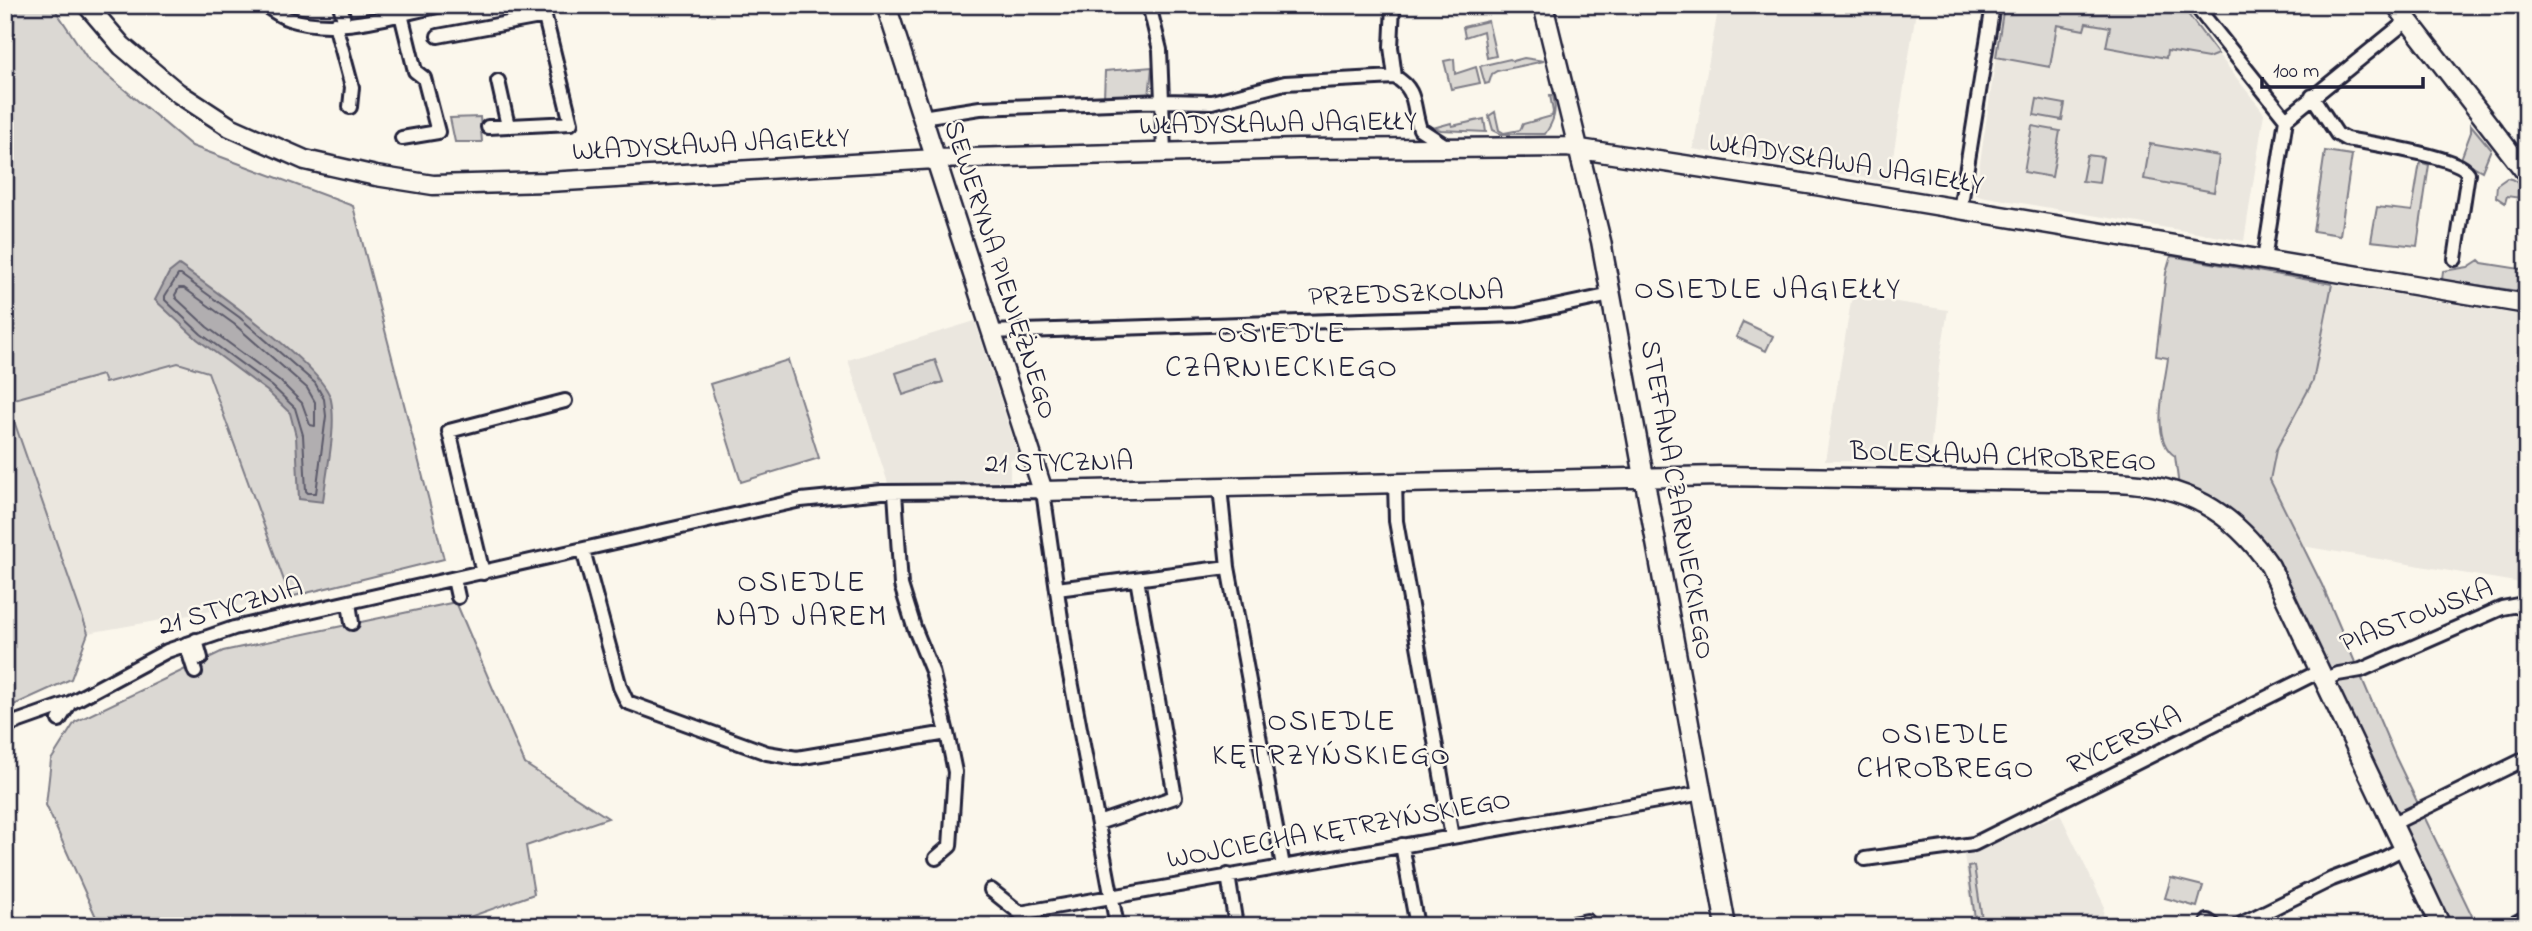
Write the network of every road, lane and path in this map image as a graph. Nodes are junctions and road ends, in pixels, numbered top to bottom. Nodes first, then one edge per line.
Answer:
1 (87, 5) edge
2 (265, 5) edge
3 (340, 5) edge
4 (442, 5) edge
5 (886, 5) edge
6 (1149, 5) edge
7 (1393, 5) edge
8 (1543, 5) edge
9 (1993, 5) edge
10 (2195, 5) edge
11 (2396, 5) edge
12 (418, 8) edge
13 (544, 11) edge
14 (401, 14) junction
15 (2408, 20) junction
16 (340, 24) junction
17 (438, 36) dead end
18 (1395, 77) junction
19 (498, 81) dead end
20 (2312, 96) junction
21 (1163, 101) junction
22 (350, 107) dead end
23 (922, 117) junction
24 (2286, 119) junction
25 (508, 126) junction
26 (488, 127) dead end
27 (402, 138) dead end
28 (1578, 148) junction
29 (1453, 149) junction
30 (1164, 152) junction
31 (935, 159) junction
32 (2527, 174) edge
33 (1960, 209) junction
34 (2455, 259) dead end
35 (2264, 260) junction
36 (1611, 295) junction
37 (2523, 301) edge
38 (990, 332) junction
39 (565, 401) dead end
40 (1644, 478) junction
41 (1395, 482) junction
42 (1220, 487) junction
43 (1043, 491) junction
44 (895, 492) junction
45 (583, 550) junction
46 (1228, 567) junction
47 (483, 573) junction
48 (454, 579) junction
49 (1137, 579) junction
50 (1057, 589) junction
51 (457, 597) dead end
52 (349, 603) junction
53 (2527, 609) edge
54 (352, 622) dead end
55 (191, 642) junction
56 (201, 658) dead end
57 (195, 672) dead end
58 (2322, 676) junction
59 (70, 703) junction
60 (59, 720) dead end
61 (5, 726) edge
62 (947, 733) junction
63 (2527, 758) edge
64 (1703, 793) junction
65 (1098, 823) junction
66 (2392, 824) junction
67 (1452, 837) junction
68 (1402, 845) junction
69 (2404, 848) junction
70 (936, 858) dead end
71 (1865, 859) dead end
72 (1283, 866) junction
73 (1228, 876) junction
74 (991, 890) dead end
75 (1111, 896) junction
76 (2527, 917) edge
77 (1587, 921) dead end
78 (1116, 926) edge
79 (1236, 926) edge
80 (1417, 926) edge
81 (1562, 926) edge
82 (1726, 926) edge
83 (2237, 926) edge
84 (2441, 926) edge
85 (2510, 926) edge

1 - 31 street, WŁADYSŁAWA JAGIEŁŁY
2 - 16 street
3 - 16 street
4 - 12 street
5 - 23 street, SEWERYNA PIENIĘŻNEGO
6 - 21 street
7 - 18 street
8 - 28 street, STEFANA CZARNIECKIEGO
9 - 33 street
10 - 24 street
11 - 15 street
12 - 14 street
13 - 17 street
13 - 25 street
14 - 16 street
14 - 27 street
15 - 20 street
15 - 32 street
16 - 22 street
18 - 21 street
18 - 29 street
19 - 25 street
20 - 24 street
20 - 34 street
21 - 23 street
21 - 30 street
23 - 31 street, SEWERYNA PIENIĘŻNEGO
24 - 35 street
25 - 26 street
28 - 29 street, WŁADYSŁAWA JAGIEŁŁY
28 - 33 street, WŁADYSŁAWA JAGIEŁŁY
28 - 36 street, STEFANA CZARNIECKIEGO
29 - 30 street, WŁADYSŁAWA JAGIEŁŁY
30 - 31 street, WŁADYSŁAWA JAGIEŁŁY
31 - 38 street, SEWERYNA PIENIĘŻNEGO
33 - 35 street, WŁADYSŁAWA JAGIEŁŁY
35 - 37 street, WŁADYSŁAWA JAGIEŁŁY
36 - 38 street, PRZEDSZKOLNA
36 - 40 street, STEFANA CZARNIECKIEGO
38 - 43 street, SEWERYNA PIENIĘŻNEGO
39 - 47 street
40 - 41 street, 21 STYCZNIA
40 - 58 street, BOLESŁAWA CHROBREGO
40 - 64 street, STEFANA CZARNIECKIEGO
41 - 42 street, 21 STYCZNIA
41 - 67 street
42 - 43 street, 21 STYCZNIA
42 - 46 street
43 - 44 street, 21 STYCZNIA
43 - 50 street, SEWERYNA PIENIĘŻNEGO
44 - 45 street, 21 STYCZNIA
44 - 62 street
45 - 47 street, 21 STYCZNIA
45 - 62 street
46 - 49 street
46 - 72 street
47 - 48 street, 21 STYCZNIA
48 - 51 street
48 - 52 street, 21 STYCZNIA
49 - 50 street
49 - 65 street
50 - 65 street, SEWERYNA PIENIĘŻNEGO
52 - 54 street
52 - 55 street, 21 STYCZNIA
53 - 58 street, PIASTOWSKA
55 - 56 street
55 - 57 street
55 - 59 street, 21 STYCZNIA
58 - 66 street, BOLESŁAWA CHROBREGO
58 - 71 street, RYCERSKA
59 - 60 street
59 - 61 street, 21 STYCZNIA
62 - 70 street
63 - 66 street
64 - 67 street, WOJCIECHA KĘTRZYŃSKIEGO
64 - 82 street, STEFANA CZARNIECKIEGO
65 - 75 street, SEWERYNA PIENIĘŻNEGO
66 - 69 street, BOLESŁAWA CHROBREGO
67 - 68 street, WOJCIECHA KĘTRZYŃSKIEGO
68 - 72 street, WOJCIECHA KĘTRZYŃSKIEGO
68 - 80 street
69 - 83 street
69 - 84 street, BOLESŁAWA CHROBREGO
72 - 73 street, WOJCIECHA KĘTRZYŃSKIEGO
73 - 75 street, WOJCIECHA KĘTRZYŃSKIEGO
73 - 79 street
74 - 75 street, WOJCIECHA KĘTRZYŃSKIEGO
75 - 78 street, SEWERYNA PIENIĘŻNEGO
76 - 85 street
77 - 81 street

